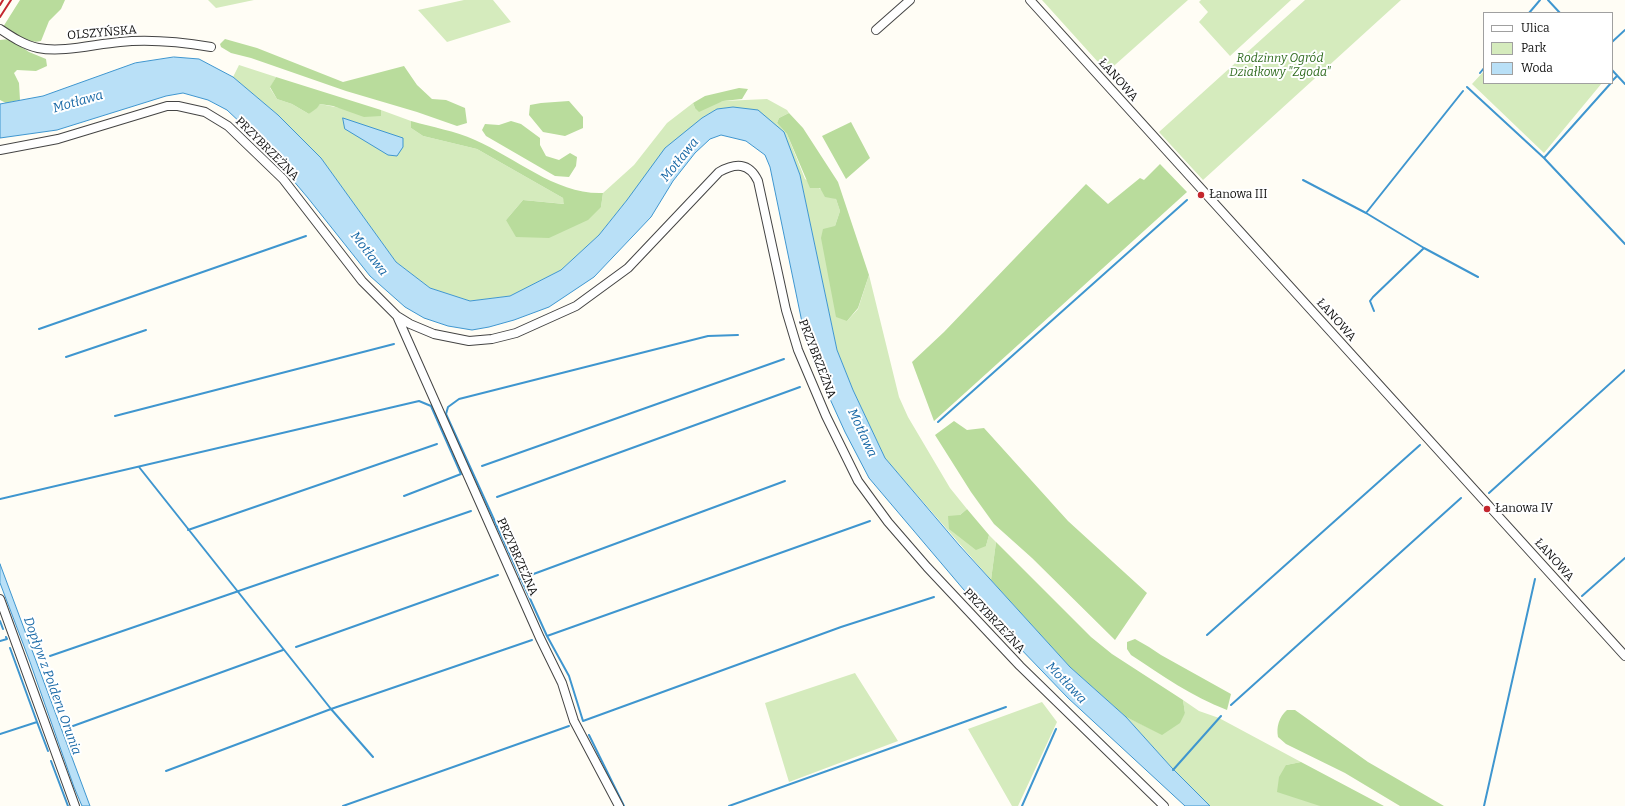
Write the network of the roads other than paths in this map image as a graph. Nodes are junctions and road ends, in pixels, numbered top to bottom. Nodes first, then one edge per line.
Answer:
1 (910, 0) edge
2 (1030, 0) edge
3 (0, 29) edge
4 (876, 30) dead end
5 (211, 47) dead end
6 (0, 150) edge
7 (397, 316) junction
8 (0, 599) edge
9 (1625, 656) edge
10 (75, 806) edge
11 (619, 806) edge
12 (1164, 806) edge

1 - 4 street
2 - 9 street, ŁANOWA
3 - 5 street, OLSZYŃSKA
6 - 7 street, PRZYBRZEŻNA
7 - 11 street, PRZYBRZEŻNA
7 - 12 street, PRZYBRZEŻNA
8 - 10 street

